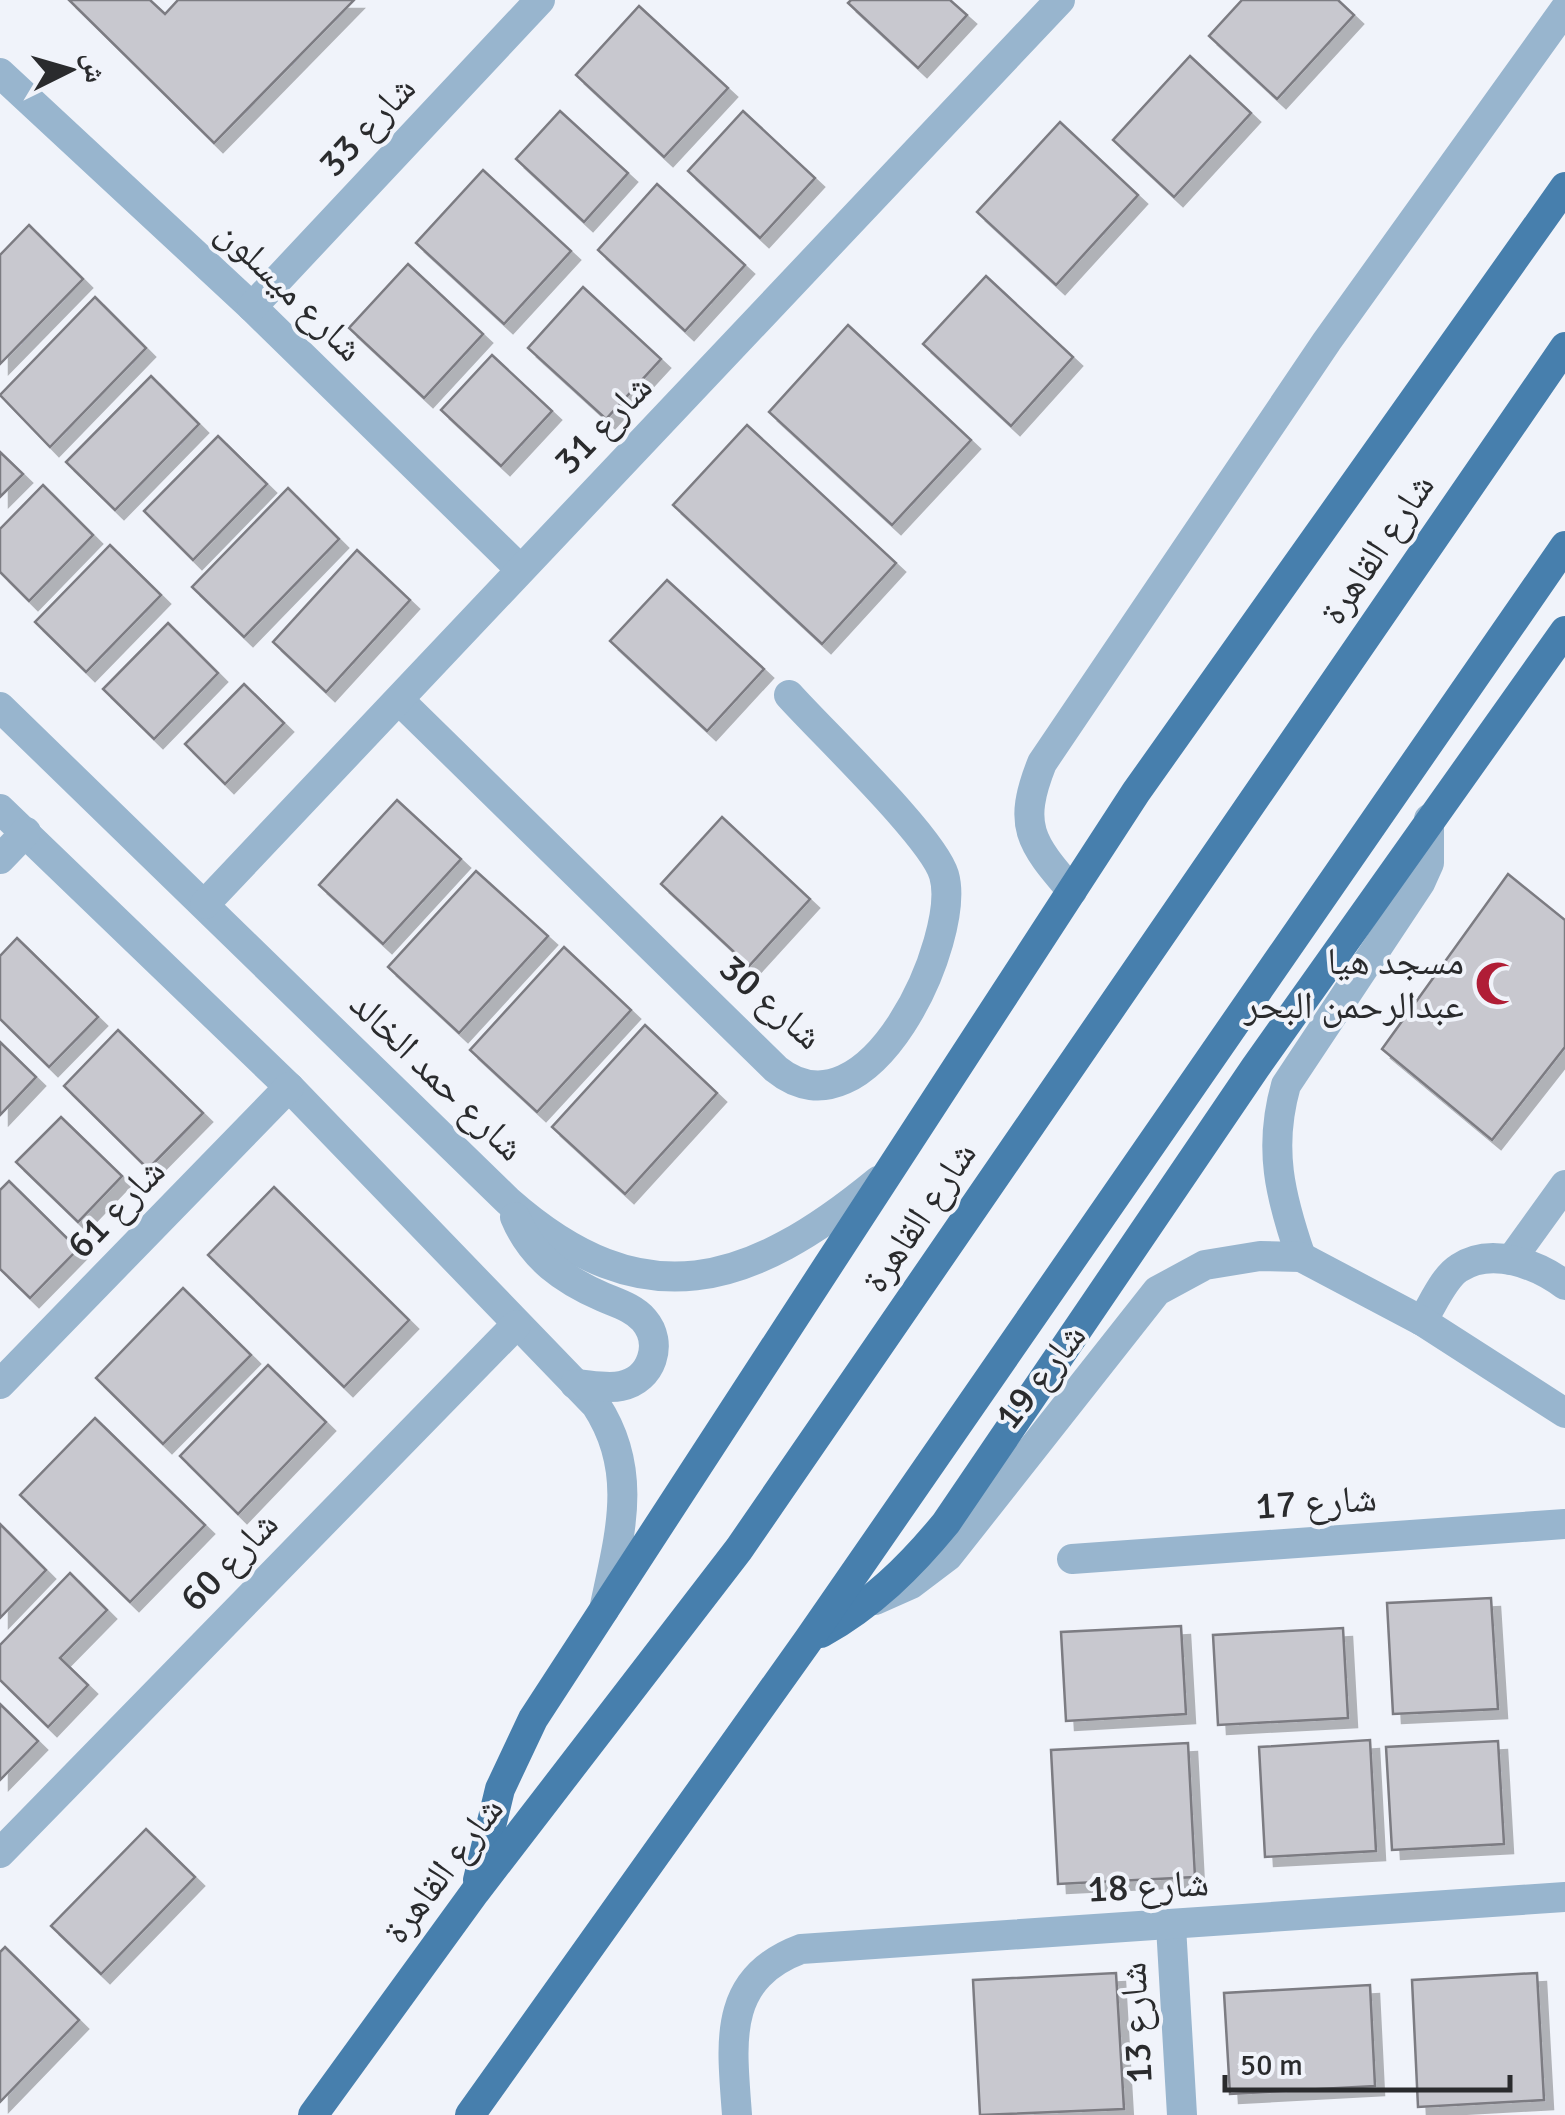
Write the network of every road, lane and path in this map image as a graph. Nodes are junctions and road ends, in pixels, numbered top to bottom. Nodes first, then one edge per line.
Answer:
1 (540, 0) edge
2 (1060, 0) edge
3 (1565, 9) edge
4 (0, 73) edge
5 (1565, 187) edge
6 (252, 307) junction
7 (1565, 346) edge
8 (1565, 546) edge
9 (520, 569) junction
10 (1565, 632) edge
11 (789, 696) dead end
12 (399, 700) junction
13 (0, 708) edge
14 (0, 809) edge
15 (1429, 819) junction
16 (26, 832) junction
17 (0, 858) edge
18 (1072, 891) junction
19 (205, 904) junction
20 (290, 1087) junction
21 (888, 1173) junction
22 (1565, 1185) edge
23 (508, 1202) junction
24 (1302, 1257) junction
25 (1511, 1260) junction
26 (1565, 1285) edge
27 (1422, 1321) junction
28 (516, 1325) junction
29 (0, 1384) edge
30 (575, 1384) junction
31 (1565, 1413) edge
32 (1565, 1524) edge
33 (1072, 1559) dead end
34 (868, 1602) junction
35 (603, 1614) junction
36 (810, 1640) junction
37 (0, 1853) edge
38 (475, 1892) junction
39 (1565, 1897) edge
40 (1171, 1926) junction
41 (314, 2115) edge
42 (470, 2115) edge
43 (737, 2115) edge
44 (1182, 2115) edge

1 - 6 street, شارع 33
2 - 9 street, شارع 31
3 - 18 street
4 - 6 street, شارع ميسلون
5 - 18 main road
6 - 9 street, شارع ميسلون
7 - 38 main road, شارع القاهرة
8 - 36 main road
9 - 12 street, شارع 31
10 - 15 main road
11 - 12 street, شارع 30
12 - 19 street, شارع 31
13 - 19 street, شارع حمد الخالد
14 - 16 street
15 - 24 street
15 - 34 main road
16 - 17 street
16 - 20 street
18 - 21 main road
19 - 23 street, شارع حمد الخالد
20 - 28 street
20 - 29 street, شارع 61
21 - 23 street, شارع حمد الخالد
21 - 35 main road
22 - 25 street
23 - 30 street
24 - 27 street, شارع 19
24 - 34 street, شارع 19
25 - 26 street
25 - 27 street
27 - 31 street, شارع 19
28 - 30 street
28 - 37 street, شارع 60
30 - 35 street
32 - 33 street, شارع 17
34 - 36 main road
35 - 38 main road
36 - 42 main road
38 - 41 main road, شارع القاهرة
39 - 40 street, شارع 18
40 - 43 street, شارع 18
40 - 44 street, شارع 13

